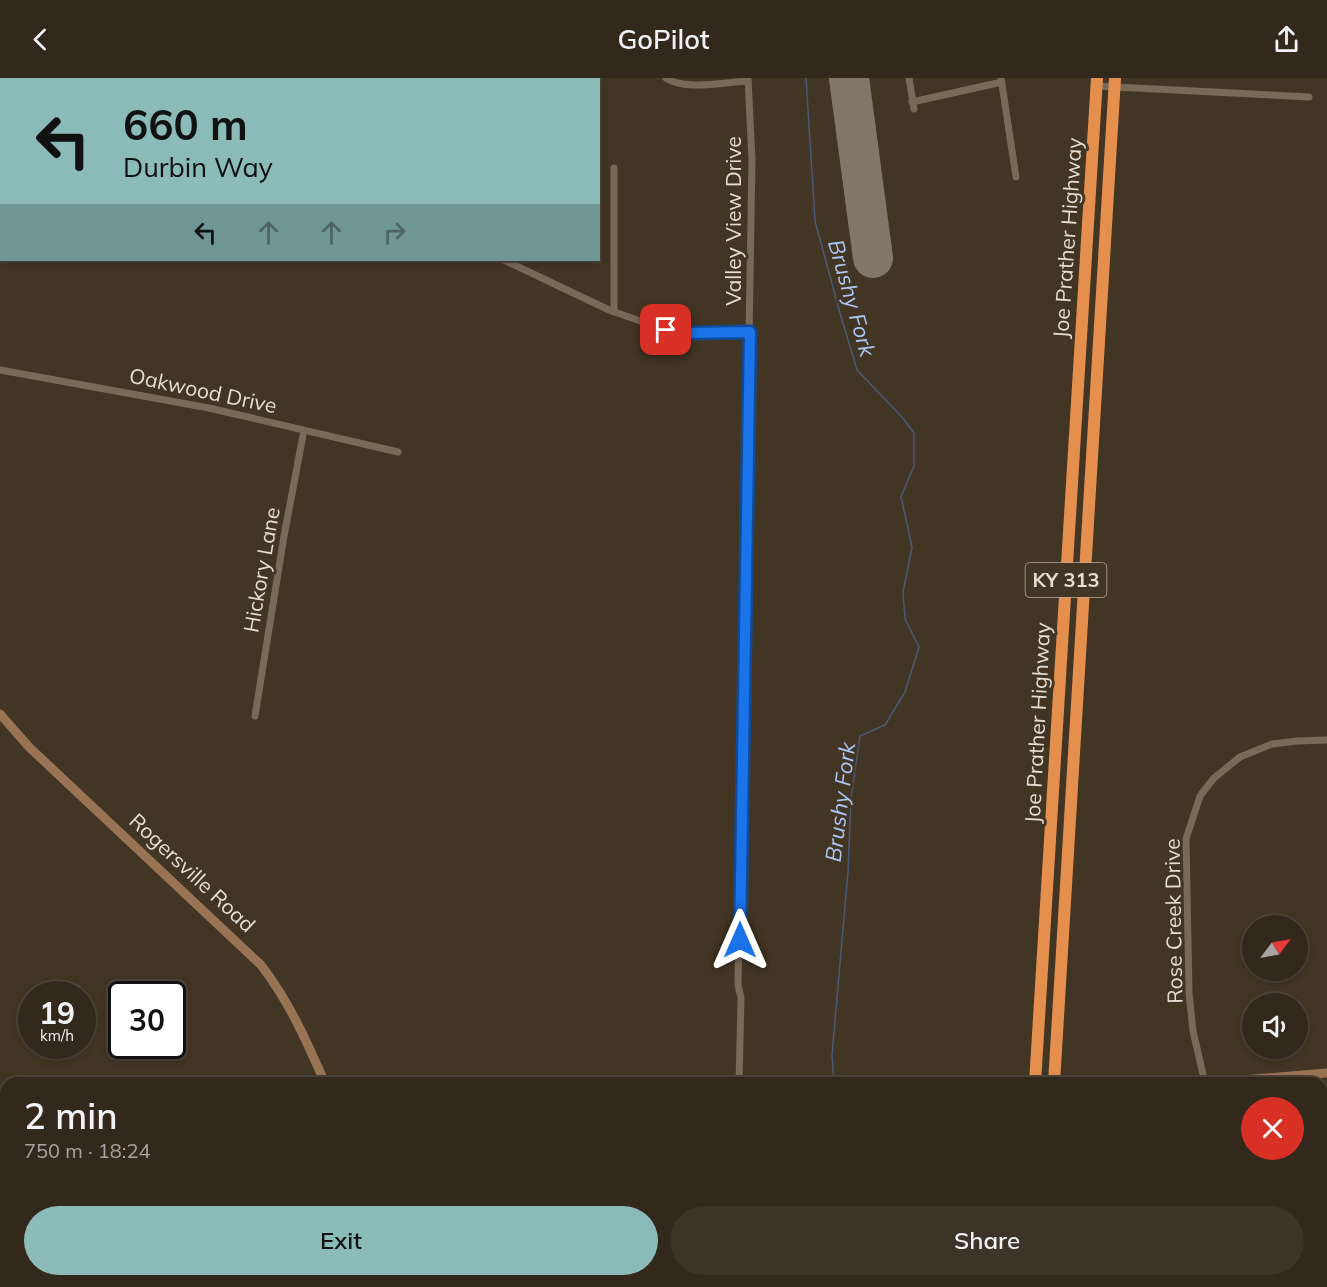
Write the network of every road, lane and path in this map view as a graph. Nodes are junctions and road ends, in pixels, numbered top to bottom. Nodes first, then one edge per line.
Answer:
1 (666, 78) edge
2 (909, 78) edge
3 (748, 79) edge
4 (1001, 80) edge
5 (1097, 82) edge
6 (1115, 82) edge
7 (1309, 97) dead end
8 (614, 168) dead end
9 (1016, 177) dead end
10 (506, 261) edge
11 (614, 312) junction
12 (750, 332) junction
13 (0, 370) edge
14 (304, 430) junction
15 (398, 452) dead end
16 (0, 715) edge
17 (255, 716) dead end
18 (1327, 740) edge
19 (1327, 1073) edge
20 (322, 1077) edge
21 (739, 1077) edge
22 (1035, 1077) edge
23 (1054, 1077) edge
24 (1204, 1077) edge
25 (1304, 1077) edge

1 - 3 street
2 - 4 street
3 - 12 street, Valley View Drive
4 - 9 street
5 - 6 street
5 - 22 highway, Joe Prather Highway / KY 313
6 - 7 street
6 - 23 highway, Joe Prather Highway / KY 313
8 - 11 street
10 - 11 street
11 - 12 street
12 - 21 street, Valley View Drive
13 - 14 street, Oakwood Drive
14 - 15 street, Oakwood Drive
14 - 17 street, Hickory Lane
16 - 20 street, Rogersville Road
18 - 24 street, Rose Creek Drive
19 - 25 street

